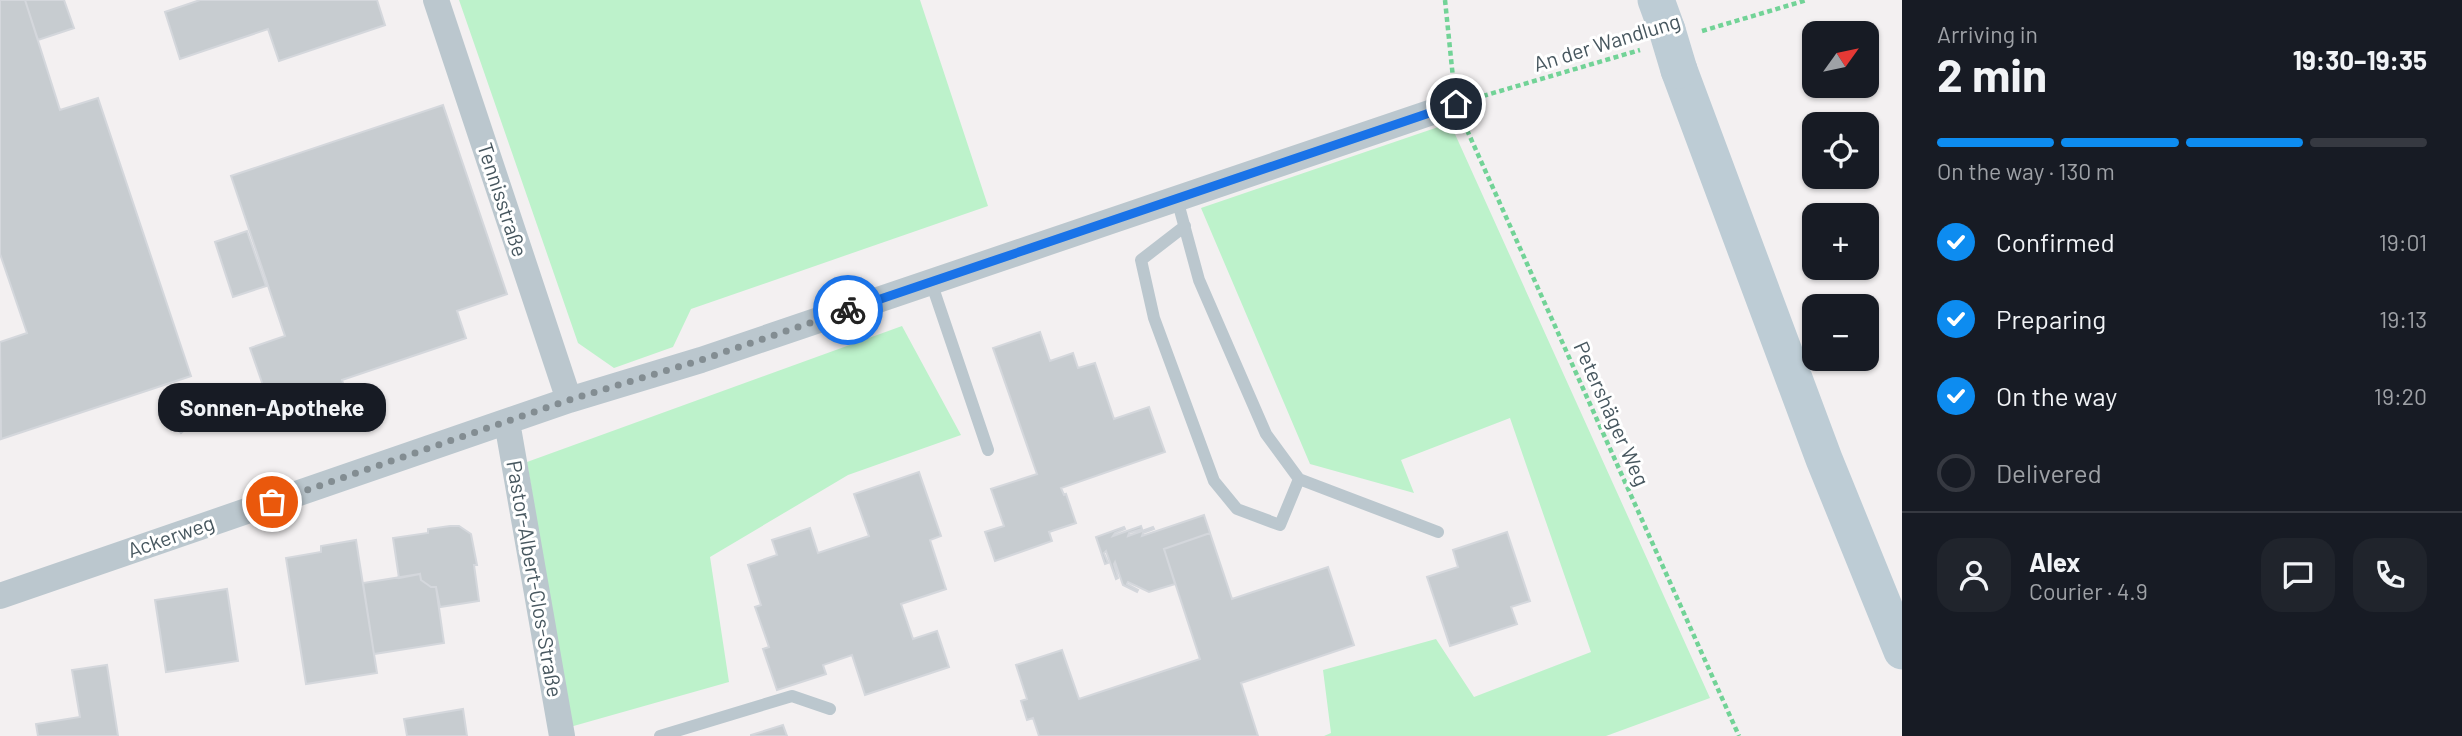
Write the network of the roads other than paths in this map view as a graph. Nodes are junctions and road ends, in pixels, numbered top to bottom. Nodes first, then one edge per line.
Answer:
1 (436, 0) edge
2 (1666, 28) edge
3 (1456, 104) road end
4 (1177, 199) junction
5 (1185, 226) junction
6 (931, 282) junction
7 (569, 400) junction
8 (507, 422) junction
9 (988, 450) dead end
10 (1299, 479) junction
11 (1438, 532) dead end
12 (0, 596) edge
13 (1902, 651) edge
14 (830, 709) dead end
15 (562, 736) edge
16 (660, 736) edge

1 - 7 street, Tennisstraße
2 - 13 main road, bridge
3 - 4 street, Ackerweg
4 - 5 lane
4 - 6 street, Ackerweg
5 - 10 lane
5 - 10 lane
6 - 7 street, Ackerweg
6 - 9 lane
7 - 8 street, Ackerweg
8 - 12 street, Ackerweg
8 - 15 street, Pastor-Albert-Clos-Straße
10 - 11 lane
14 - 16 lane

